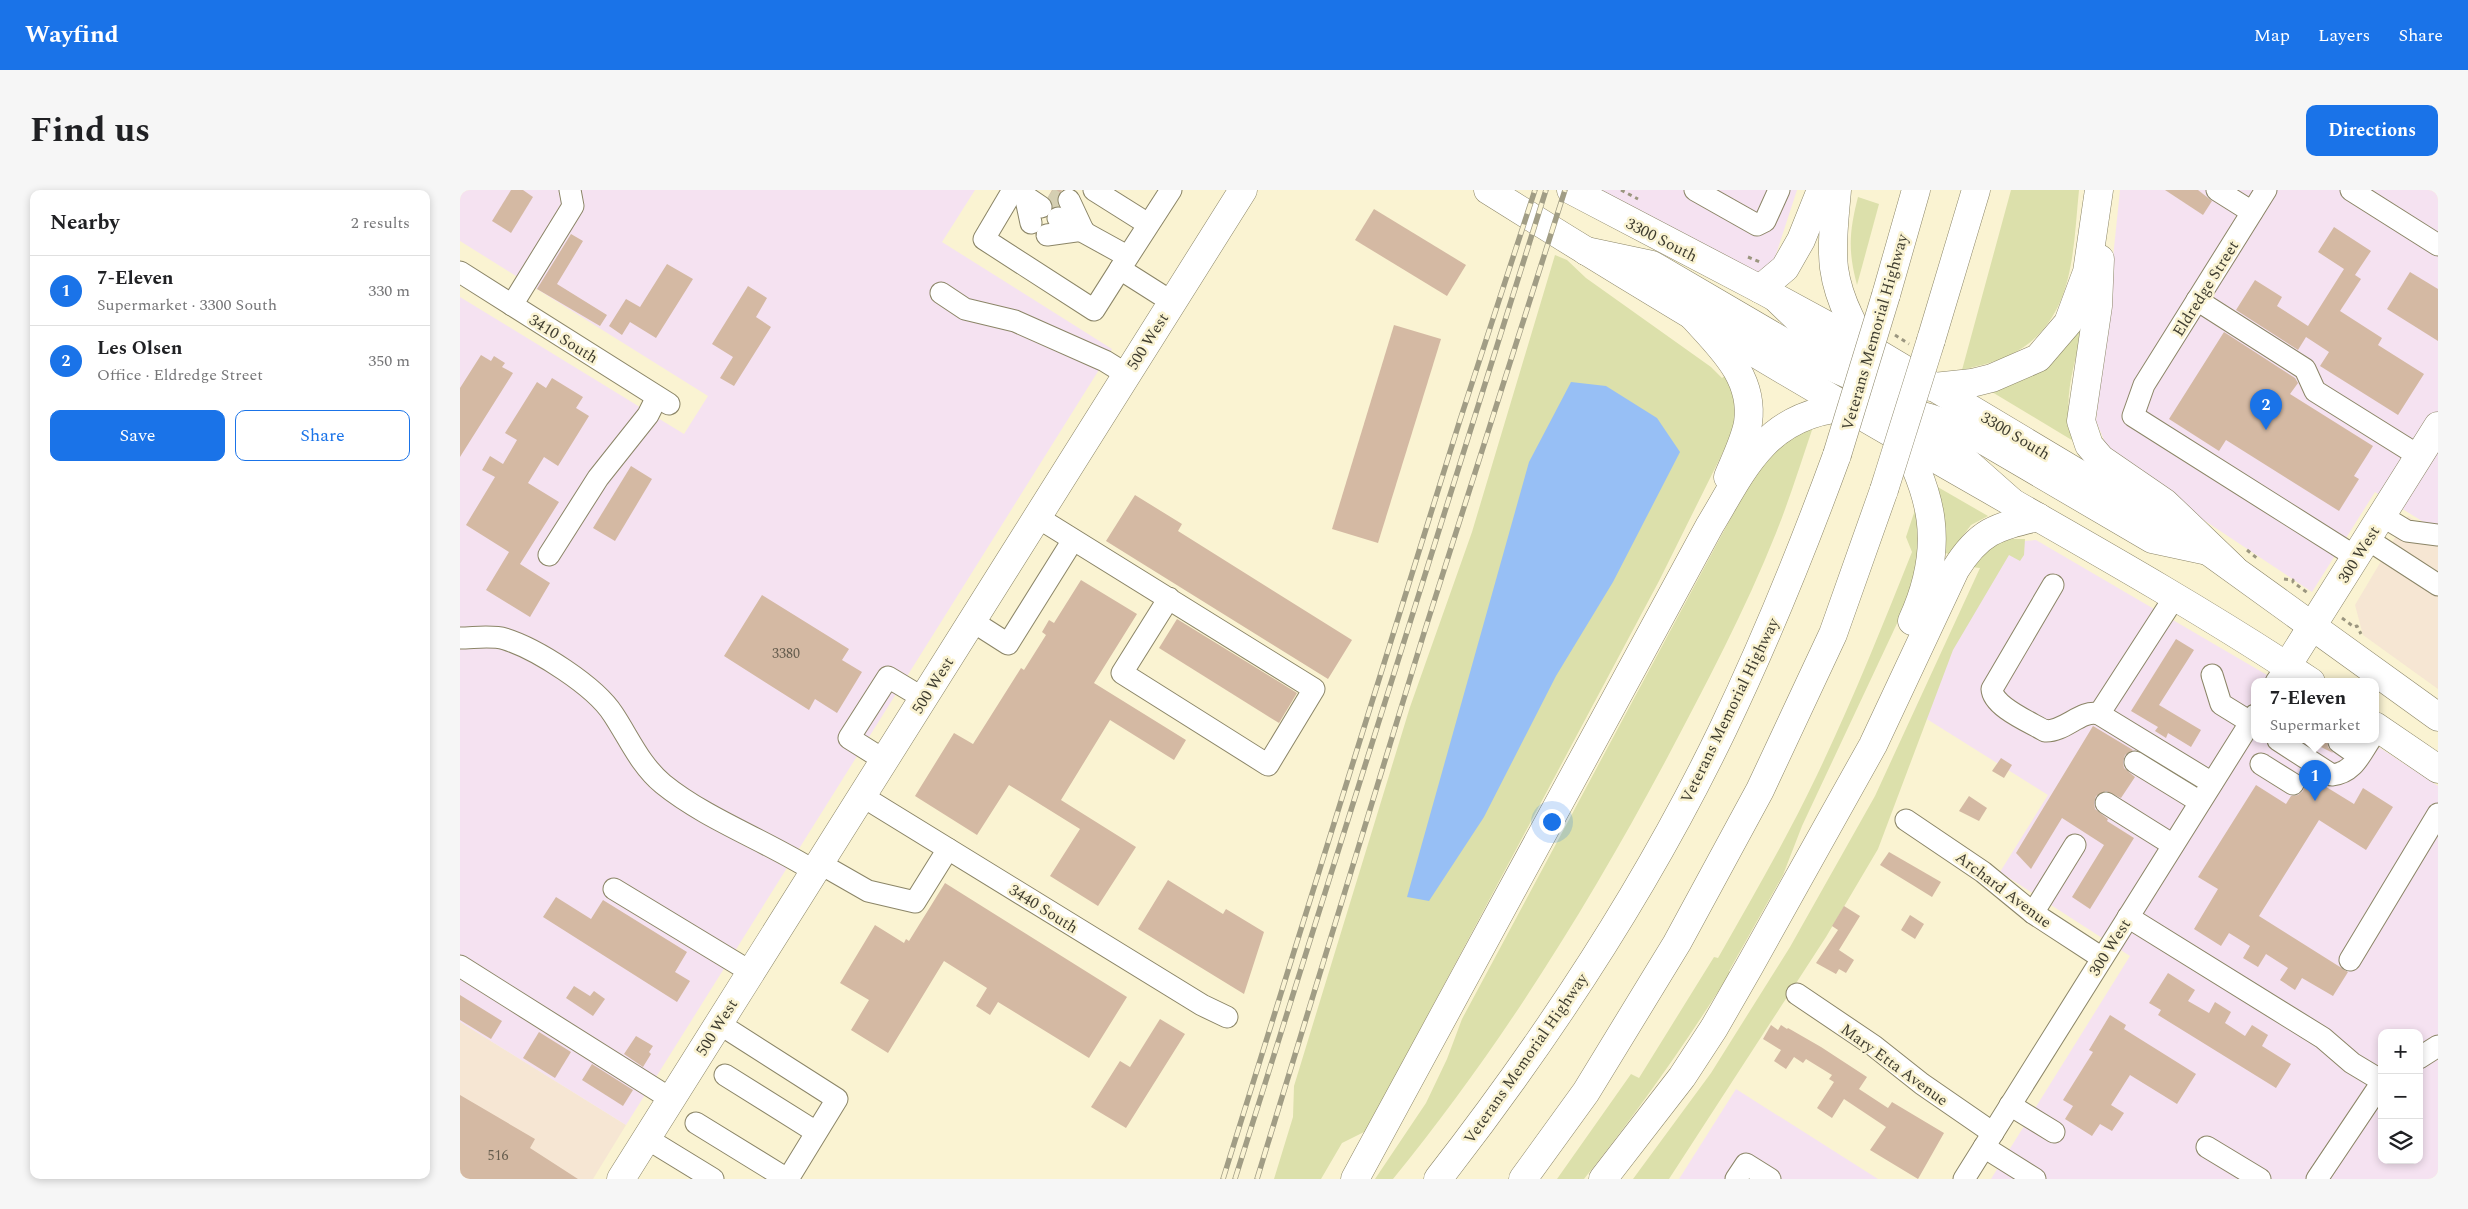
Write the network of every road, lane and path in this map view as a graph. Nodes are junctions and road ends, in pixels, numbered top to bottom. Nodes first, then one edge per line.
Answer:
1 (570, 190) edge
2 (1094, 190) edge
3 (1171, 190) edge
4 (1243, 190) edge
5 (1488, 190) edge
6 (1571, 190) edge
7 (1695, 190) edge
8 (1779, 190) edge
9 (1821, 190) edge
10 (1837, 190) edge
11 (1916, 190) edge
12 (1976, 190) edge
13 (2100, 190) edge
14 (2218, 190) edge
15 (2266, 190) edge
16 (2351, 190) edge
17 (1042, 208) edge
18 (2252, 212) junction
19 (1148, 224) junction
20 (1083, 230) junction
21 (2438, 245) edge
22 (1586, 251) junction
23 (1124, 262) junction
24 (460, 272) edge
25 (941, 293) dead end
26 (1768, 293) junction
27 (2198, 300) junction
28 (1172, 302) junction
29 (512, 305) junction
30 (1689, 312) junction
31 (1867, 348) junction
32 (1126, 374) junction
33 (1859, 378) junction
34 (1934, 387) junction
35 (1888, 397) junction
36 (1849, 407) junction
37 (1920, 416) junction
38 (2438, 426) edge
39 (1902, 439) junction
40 (2419, 456) junction
41 (2012, 502) junction
42 (2382, 516) junction
43 (2038, 517) junction
44 (1037, 518) junction
45 (1710, 525) junction
46 (2438, 535) edge
47 (1073, 540) junction
48 (2362, 548) junction
49 (2208, 551) junction
50 (549, 555) dead end
51 (2233, 568) junction
52 (2053, 585) dead end
53 (2438, 586) edge
54 (1169, 598) junction
55 (2174, 598) junction
56 (972, 621) junction
57 (2312, 626) junction
58 (460, 638) edge
59 (2282, 674) edge
60 (2212, 675) dead end
61 (2296, 678) edge
62 (923, 698) junction
63 (2099, 714) junction
64 (2438, 717) edge
65 (2251, 720) edge
66 (2251, 724) edge
67 (2379, 740) edge
68 (2367, 743) edge
69 (2286, 745) edge
70 (884, 760) junction
71 (2136, 762) dead end
72 (2438, 769) edge
73 (2278, 774) dead end
74 (2212, 783) junction
75 (862, 796) junction
76 (2200, 802) junction
77 (2106, 803) dead end
78 (2438, 814) edge
79 (1906, 820) dead end
80 (2075, 845) dead end
81 (2173, 845) junction
82 (948, 849) junction
83 (1806, 863) junction
84 (817, 867) junction
85 (614, 889) dead end
86 (2033, 913) junction
87 (2128, 917) junction
88 (2102, 958) junction
89 (2350, 960) dead end
90 (460, 966) edge
91 (751, 972) junction
92 (1797, 994) dead end
93 (1227, 1017) dead end
94 (718, 1023) junction
95 (2438, 1046) edge
96 (2423, 1055) edge
97 (725, 1075) dead end
98 (2378, 1079) edge
99 (2378, 1088) edge
100 (671, 1099) junction
101 (2010, 1105) junction
102 (696, 1123) dead end
103 (816, 1132) junction
104 (2054, 1132) dead end
105 (646, 1138) junction
106 (1988, 1140) junction
107 (2207, 1147) dead end
108 (705, 1176) edge
109 (621, 1179) edge
110 (788, 1179) edge
111 (1355, 1179) edge
112 (1438, 1179) edge
113 (1522, 1179) edge
114 (1603, 1179) edge
115 (1736, 1179) edge
116 (1770, 1179) edge
117 (1964, 1179) edge
118 (2035, 1179) edge
119 (2260, 1179) edge
120 (2317, 1179) edge

1 - 29 street
2 - 19 street
3 - 19 street
4 - 28 main road, 500 West
5 - 22 main road
6 - 26 main road, 3300 South
7 - 8 street
9 - 26 main road
10 - 31 main road
11 - 112 main road, Veterans Memorial Highway, bridge
12 - 113 main road, bridge
13 - 34 main road
13 - 51 main road
14 - 18 street
15 - 18 street, Eldredge Street
16 - 21 street
17 - 20 street
17 - 20 street
17 - 23 street
18 - 27 street, Eldredge Street
19 - 23 street
20 - 23 street
22 - 30 main road
22 - 33 main road
23 - 28 street
24 - 29 street, 3410 South
25 - 32 street
26 - 31 main road, 3300 South
26 - 33 main road
27 - 40 street
27 - 48 street, Eldredge Street
28 - 32 main road, 500 West
29 - 50 street, 3410 South
30 - 36 main road
30 - 45 main road
31 - 34 main road, 3300 South
31 - 35 main road
32 - 44 main road, 500 West
33 - 35 main road
34 - 35 main road
34 - 49 main road, 3300 South
35 - 36 main road
35 - 37 main road
35 - 39 main road
36 - 39 main road
36 - 45 main road
37 - 41 main road
37 - 49 main road
38 - 40 main road, 300 West
39 - 41 main road
39 - 83 main road
40 - 42 main road, 300 West
41 - 43 main road
42 - 46 street
42 - 48 main road, 300 West
43 - 55 main road
43 - 83 main road
44 - 47 street
44 - 56 main road, 500 West
45 - 111 main road
47 - 54 street
47 - 56 street
48 - 53 street
48 - 57 main road, 300 West
49 - 51 main road, 3300 South
51 - 57 main road, 3300 South
52 - 63 street
54 - 54 street
55 - 59 main road
55 - 63 street
56 - 62 main road, 500 West
57 - 59 main road, 300 West
57 - 64 main road, 3300 South
58 - 84 street
59 - 61 main road
60 - 65 street
62 - 70 main road, 500 West
62 - 70 street
63 - 74 street
66 - 74 street, 300 West
67 - 72 main road
68 - 69 street
69 - 73 street
70 - 75 main road, 500 West
71 - 76 street
74 - 76 street, 300 West
75 - 82 street, 3440 South
75 - 84 main road, 500 West
76 - 81 street, 300 West
77 - 81 street
78 - 89 street
79 - 86 street, Archard Avenue
80 - 86 street
81 - 87 street, 300 West
82 - 84 street
82 - 93 street, 3440 South
83 - 114 main road
84 - 91 main road, 500 West
85 - 91 street
86 - 88 street, Archard Avenue
87 - 88 street, 300 West
87 - 98 street
88 - 101 street, 300 West
90 - 100 street
91 - 94 main road, 500 West
92 - 106 street, Mary Etta Avenue
94 - 100 main road, 500 West
94 - 103 street
95 - 96 street
97 - 103 street
99 - 120 street
100 - 105 main road, 500 West
101 - 104 street
101 - 106 street, 300 West
102 - 110 street
103 - 110 street
105 - 108 street
105 - 109 main road, 500 West
106 - 117 street, 300 West
106 - 118 street, Mary Etta Avenue
107 - 119 street
115 - 116 street

